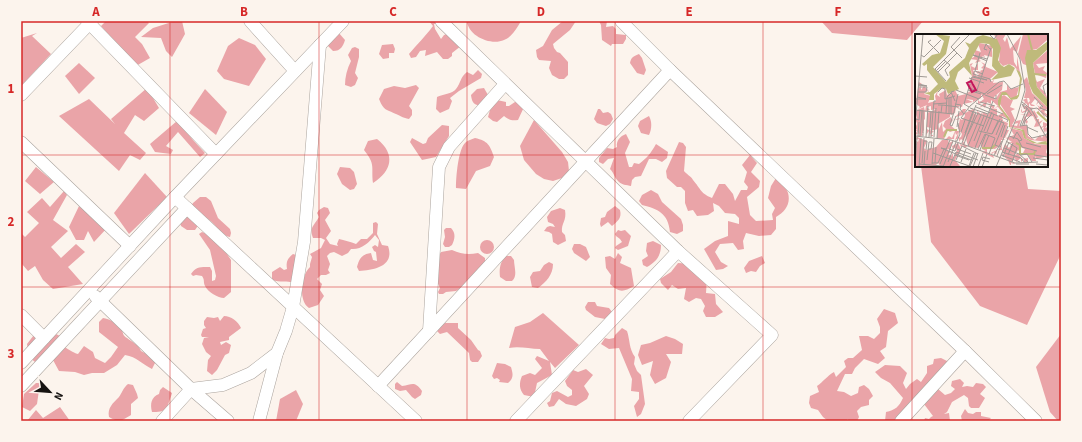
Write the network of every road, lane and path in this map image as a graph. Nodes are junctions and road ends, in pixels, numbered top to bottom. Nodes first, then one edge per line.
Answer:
1 (250, 21) edge
2 (343, 21) edge
3 (441, 21) edge
4 (621, 21) edge
5 (90, 22) edge
6 (320, 45) junction
7 (670, 70) junction
8 (295, 71) junction
9 (506, 84) junction
10 (21, 95) edge
11 (21, 142) edge
12 (216, 154) junction
13 (585, 161) junction
14 (175, 197) junction
15 (187, 208) junction
16 (130, 246) junction
17 (678, 250) junction
18 (89, 290) junction
19 (100, 301) junction
20 (293, 307) junction
21 (21, 316) edge
22 (429, 331) junction
23 (44, 338) junction
24 (965, 351) junction
25 (277, 352) junction
26 (21, 363) edge
27 (21, 386) edge
28 (378, 386) junction
29 (192, 389) junction
30 (1029, 419) edge
31 (162, 421) edge
32 (228, 421) edge
33 (259, 421) edge
34 (416, 421) edge
35 (516, 421) edge
36 (689, 421) edge
37 (901, 421) edge

1 - 8 street
2 - 6 street
3 - 9 street
4 - 7 street
5 - 10 street
5 - 12 street
6 - 8 street
6 - 20 street
7 - 13 street
7 - 24 street
8 - 12 street
9 - 13 street
9 - 22 street
11 - 16 street
12 - 14 street
13 - 17 street
13 - 22 street
14 - 15 street
14 - 16 street
15 - 19 street
15 - 20 street
16 - 18 street
17 - 35 street
17 - 36 street
18 - 19 street
18 - 23 street
19 - 27 street
19 - 29 street
20 - 25 street
20 - 28 street
21 - 23 street
22 - 28 street
23 - 26 street
24 - 30 street
24 - 37 street
25 - 29 street
25 - 33 street
28 - 34 street
29 - 31 street
29 - 32 street

